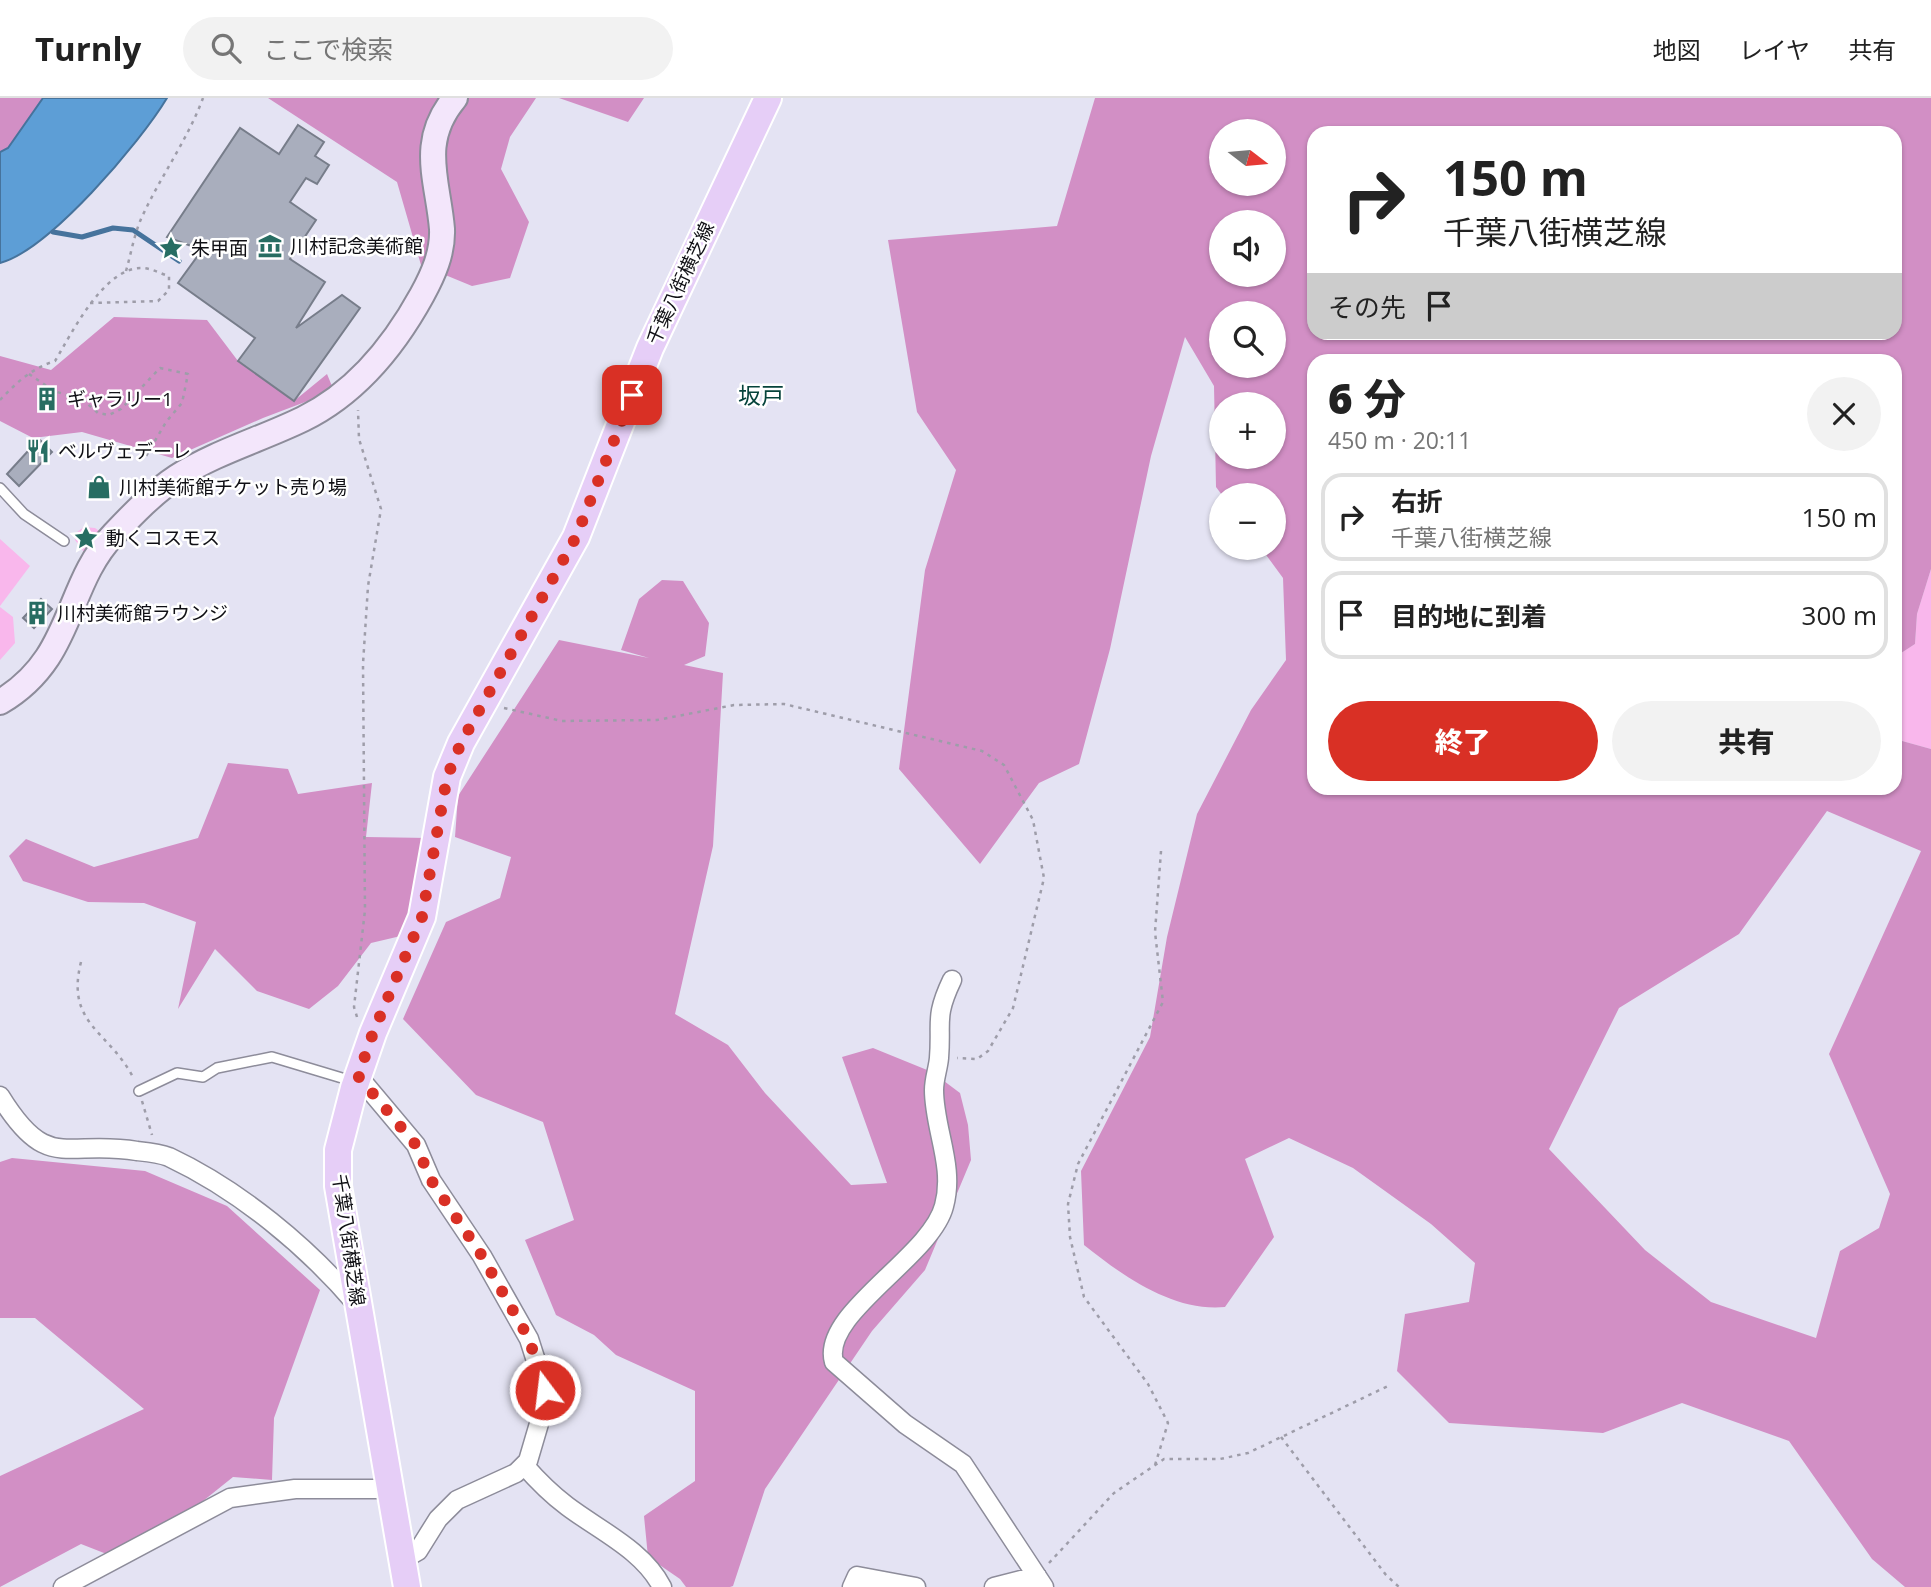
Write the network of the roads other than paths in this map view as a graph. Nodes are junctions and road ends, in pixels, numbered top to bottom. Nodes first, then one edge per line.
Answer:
1 (455, 98) edge
2 (768, 98) edge
3 (0, 488) edge
4 (64, 541) dead end
5 (0, 702) edge
6 (952, 981) dead end
7 (357, 1080) junction
8 (139, 1091) road end
9 (0, 1096) edge
10 (358, 1307) junction
11 (524, 1465) junction
12 (391, 1489) junction
13 (404, 1559) junction
14 (1040, 1581) edge
15 (63, 1587) edge
16 (407, 1587) edge
17 (662, 1587) edge
18 (852, 1587) edge
19 (916, 1587) edge
20 (994, 1587) edge

1 - 5 street
2 - 7 main road, 千葉八街横芝線
3 - 4 lane
6 - 14 street
7 - 8 lane
7 - 10 main road, 千葉八街横芝線
7 - 11 street
9 - 10 street
10 - 12 main road, 千葉八街横芝線
11 - 13 street
11 - 17 street
12 - 13 main road, 千葉八街横芝線
12 - 15 street
13 - 16 main road, 千葉八街横芝線
14 - 20 street
18 - 19 street

